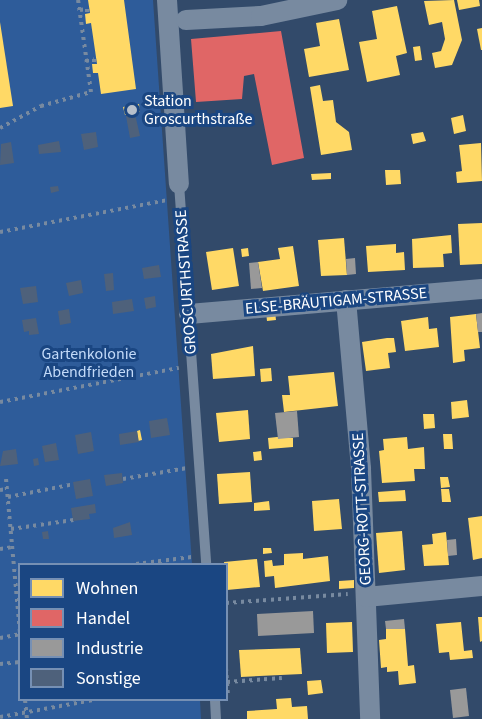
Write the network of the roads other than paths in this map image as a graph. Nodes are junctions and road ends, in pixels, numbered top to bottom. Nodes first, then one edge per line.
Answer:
1 (167, 0) edge
2 (335, 0) edge
3 (186, 20) dead end
4 (180, 191) joint
5 (482, 289) edge
6 (346, 300) junction
7 (189, 314) junction
8 (205, 560) edge
9 (482, 586) edge
10 (366, 597) junction
11 (214, 701) edge
12 (216, 719) edge
13 (370, 719) edge

1 - 4 street, GROSCURTHSTRASSE
2 - 3 street
4 - 7 lane, GROSCURTHSTRASSE
5 - 6 street, ELSE-BRÄUTIGAM-STRASSE
6 - 7 street, ELSE-BRÄUTIGAM-STRASSE
6 - 10 street, GEORG-ROTT-STRASSE
7 - 8 lane, GROSCURTHSTRASSE
9 - 10 street
10 - 13 street, GEORG-ROTT-STRASSE
11 - 12 lane

